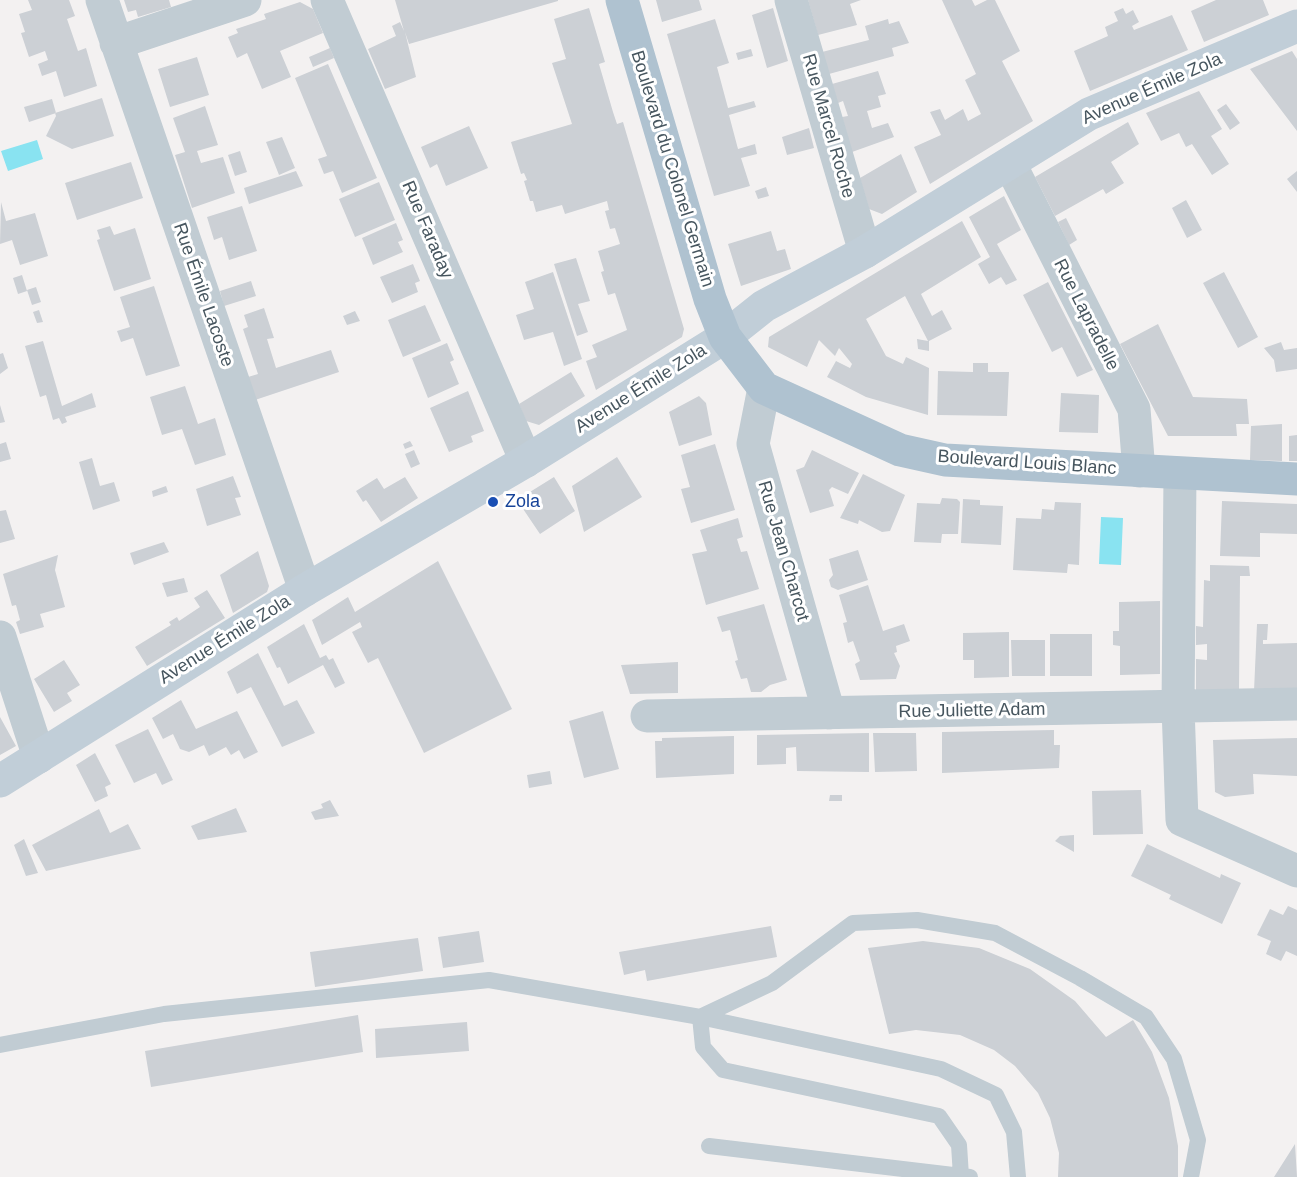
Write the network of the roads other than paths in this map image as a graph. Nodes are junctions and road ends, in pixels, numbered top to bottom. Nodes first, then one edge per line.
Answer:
1 (102, 0) edge
2 (245, 0) edge
3 (327, 0) edge
4 (622, 0) edge
5 (791, 0) edge
6 (1297, 26) edge
7 (116, 43) junction
8 (1010, 164) junction
9 (865, 252) junction
10 (725, 336) junction
11 (764, 388) junction
12 (526, 460) junction
13 (1139, 471) junction
14 (1180, 474) junction
15 (1297, 479) edge
16 (304, 590) junction
17 (0, 637) edge
18 (1297, 704) edge
19 (1178, 707) junction
20 (829, 713) junction
21 (647, 716) dead end
22 (39, 757) junction
23 (0, 781) edge
24 (1297, 871) edge
25 (700, 1017) junction
26 (0, 1045) edge
27 (709, 1146) dead end
28 (966, 1177) edge
29 (1018, 1177) edge
30 (1191, 1177) edge

1 - 7 street, Rue Émile Lacoste
2 - 7 street
3 - 12 street, Rue Faraday
4 - 10 main road, Boulevard du Colonel Germain
5 - 9 street, Rue Marcel Roche
6 - 8 main road, Avenue Émile Zola
7 - 16 street, Rue Émile Lacoste
8 - 9 main road, Avenue Émile Zola
8 - 13 street, Rue Lapradelle
9 - 10 main road, Avenue Émile Zola
10 - 11 main road, Boulevard Louis Blanc
10 - 12 main road, Avenue Émile Zola
11 - 13 main road, Boulevard Louis Blanc
11 - 20 street, Rue Jean Charcot
12 - 16 main road, Avenue Émile Zola
13 - 14 main road, Boulevard Louis Blanc
14 - 15 main road, Boulevard Louis Blanc
14 - 19 street
16 - 22 main road, Avenue Émile Zola
17 - 22 street
18 - 19 street, Rue Juliette Adam
19 - 20 street, Rue Juliette Adam
19 - 24 street
20 - 21 street, Rue Juliette Adam
22 - 23 main road, Avenue Émile Zola
25 - 26 lane
25 - 28 lane
25 - 29 lane
25 - 30 lane
27 - 28 lane

